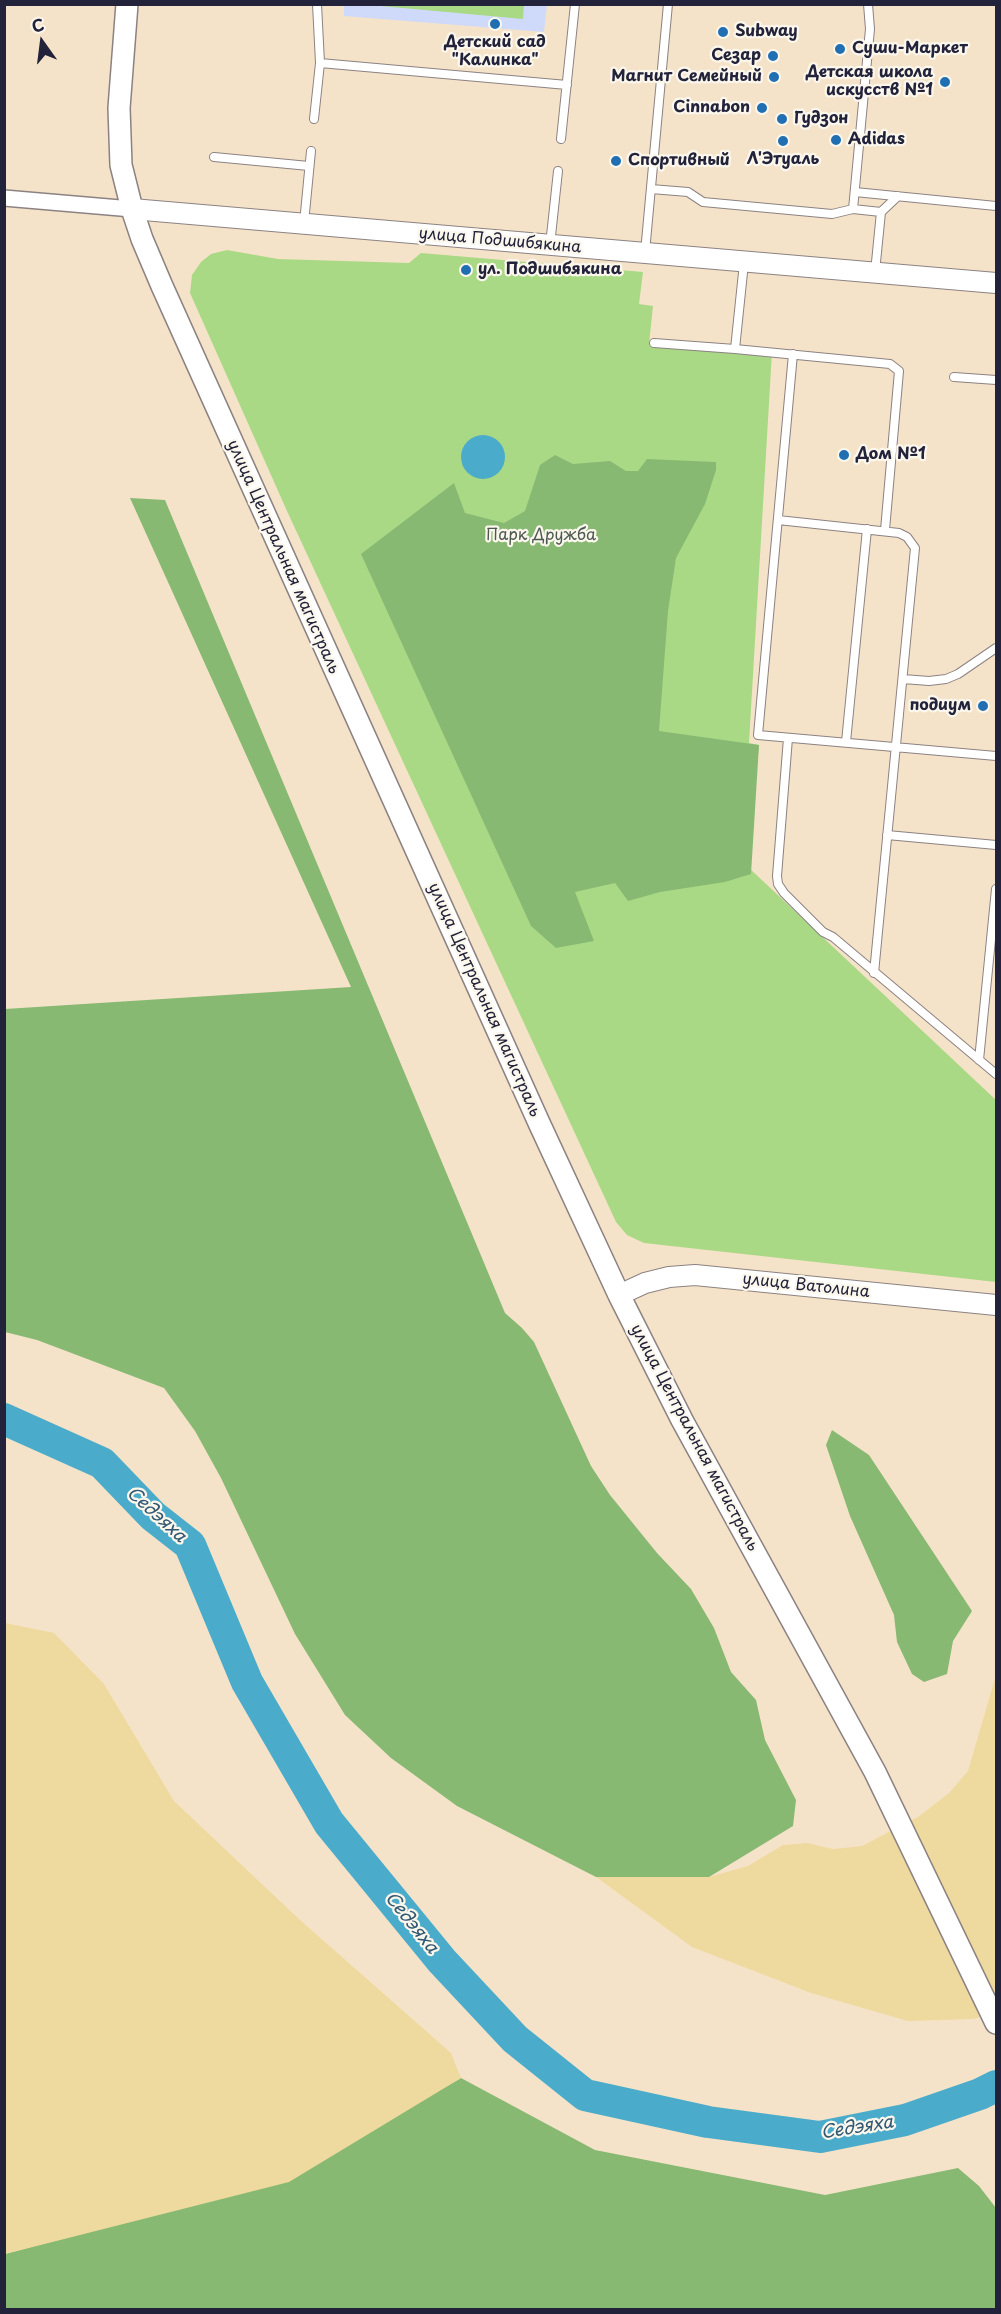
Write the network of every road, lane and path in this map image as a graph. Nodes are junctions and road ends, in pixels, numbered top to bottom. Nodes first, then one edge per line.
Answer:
1 (127, 4) edge
2 (317, 4) edge
3 (575, 4) edge
4 (668, 4) edge
5 (868, 4) edge
6 (320, 63) junction
7 (567, 85) junction
8 (314, 119) dead end
9 (561, 139) dead end
10 (311, 151) dead end
11 (214, 157) dead end
12 (309, 166) junction
13 (558, 171) dead end
14 (651, 189) junction
15 (855, 192) junction
16 (898, 196) junction
17 (4, 198) edge
18 (996, 206) edge
19 (132, 209) junction
20 (853, 209) junction
21 (881, 212) junction
22 (303, 224) junction
23 (550, 245) junction
24 (645, 253) junction
25 (744, 261) junction
26 (875, 273) junction
27 (996, 282) edge
28 (654, 343) dead end
29 (735, 349) junction
30 (794, 354) junction
31 (954, 377) dead end
32 (996, 380) edge
33 (778, 520) junction
34 (867, 529) junction
35 (885, 531) junction
36 (996, 648) edge
37 (903, 679) junction
38 (788, 738) junction
39 (846, 742) junction
40 (896, 746) junction
41 (996, 756) edge
42 (887, 835) junction
43 (996, 845) edge
44 (996, 889) edge
45 (995, 921) edge
46 (874, 973) junction
47 (979, 1060) junction
48 (996, 1074) edge
49 (619, 1295) junction
50 (996, 1305) edge
51 (996, 2023) edge

1 - 19 main road, улица Центральная магистраль
2 - 6 lane
3 - 7 lane
4 - 14 lane
5 - 15 lane
6 - 7 lane
6 - 8 lane
7 - 9 lane
10 - 12 lane
11 - 12 lane
12 - 22 lane
13 - 23 lane
14 - 20 lane
14 - 24 lane
15 - 16 lane
15 - 20 lane
16 - 18 lane
16 - 21 lane
17 - 19 street, улица Подшибякина
19 - 22 street, улица Подшибякина
19 - 49 main road, улица Центральная магистраль
20 - 21 lane
21 - 26 lane
22 - 23 street, улица Подшибякина
23 - 24 street, улица Подшибякина
24 - 25 street, улица Подшибякина
25 - 26 street, улица Подшибякина
25 - 29 lane
26 - 27 street, улица Подшибякина
28 - 29 lane
29 - 30 lane
30 - 33 lane
30 - 35 lane
31 - 32 lane
33 - 34 lane
33 - 38 lane
34 - 35 lane
34 - 39 lane
35 - 37 lane
36 - 37 lane
37 - 40 lane
38 - 39 lane
38 - 46 lane
39 - 40 lane
40 - 41 lane
40 - 42 lane
42 - 43 lane
42 - 46 lane
44 - 45 lane
45 - 47 lane
46 - 47 lane
47 - 48 lane
49 - 50 street, улица Ватолина
49 - 51 main road, улица Центральная магистраль

